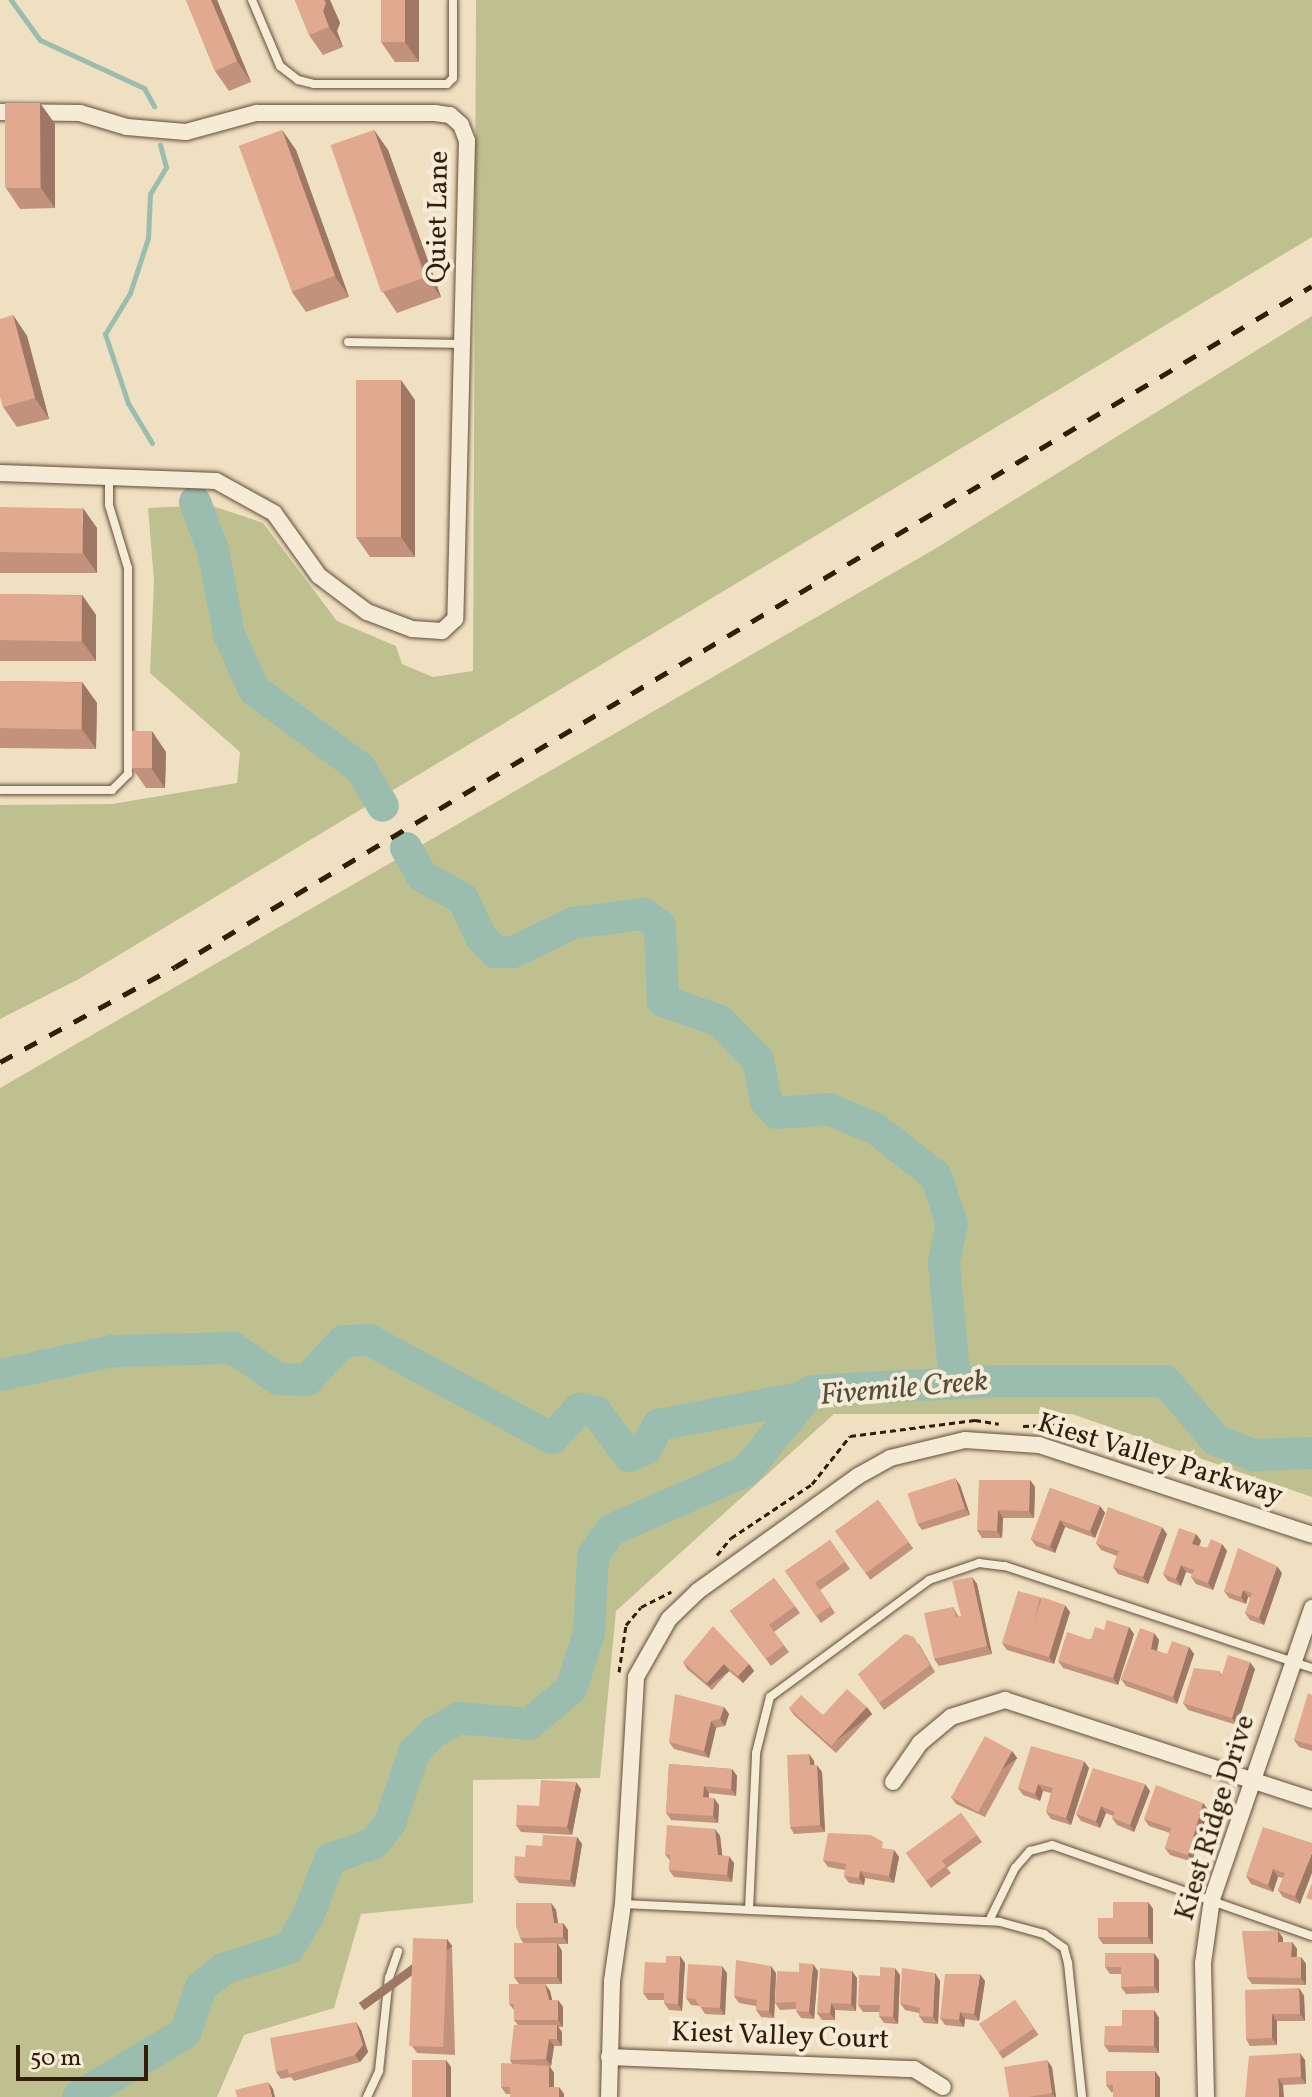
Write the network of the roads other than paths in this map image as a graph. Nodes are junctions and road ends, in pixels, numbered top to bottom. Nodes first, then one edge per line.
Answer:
1 (252, 0) edge
2 (453, 0) edge
3 (0, 112) edge
4 (348, 342) dead end
5 (462, 344) junction
6 (0, 473) edge
7 (109, 476) junction
8 (0, 790) edge
9 (1312, 1535) edge
10 (1312, 1608) edge
11 (1295, 1662) junction
12 (1312, 1668) edge
13 (1250, 1780) junction
14 (893, 1782) dead end
15 (1312, 1800) edge
16 (1212, 1899) junction
17 (623, 1904) junction
18 (749, 1910) junction
19 (989, 1921) junction
20 (1312, 1936) edge
21 (398, 1952) dead end
22 (609, 2057) junction
23 (943, 2087) dead end
24 (367, 2097) edge
25 (609, 2097) edge
26 (1082, 2097) edge
27 (1206, 2097) edge

1 - 2 lane
3 - 5 street, Quiet Lane
4 - 5 lane
5 - 7 street, Quiet Lane
6 - 7 street
7 - 8 lane
9 - 17 street, Kiest Valley Parkway
10 - 11 street, Kiest Ridge Drive
11 - 12 lane
11 - 13 street, Kiest Ridge Drive
11 - 18 lane
13 - 14 street
13 - 15 street
13 - 16 street, Kiest Ridge Drive
16 - 19 lane
16 - 20 lane
16 - 27 street, Kiest Ridge Drive
17 - 18 lane
17 - 22 street, Kiest Valley Parkway
18 - 19 lane
19 - 26 lane
21 - 24 lane
22 - 23 street, Kiest Valley Court
22 - 25 street, Kiest Valley Parkway

